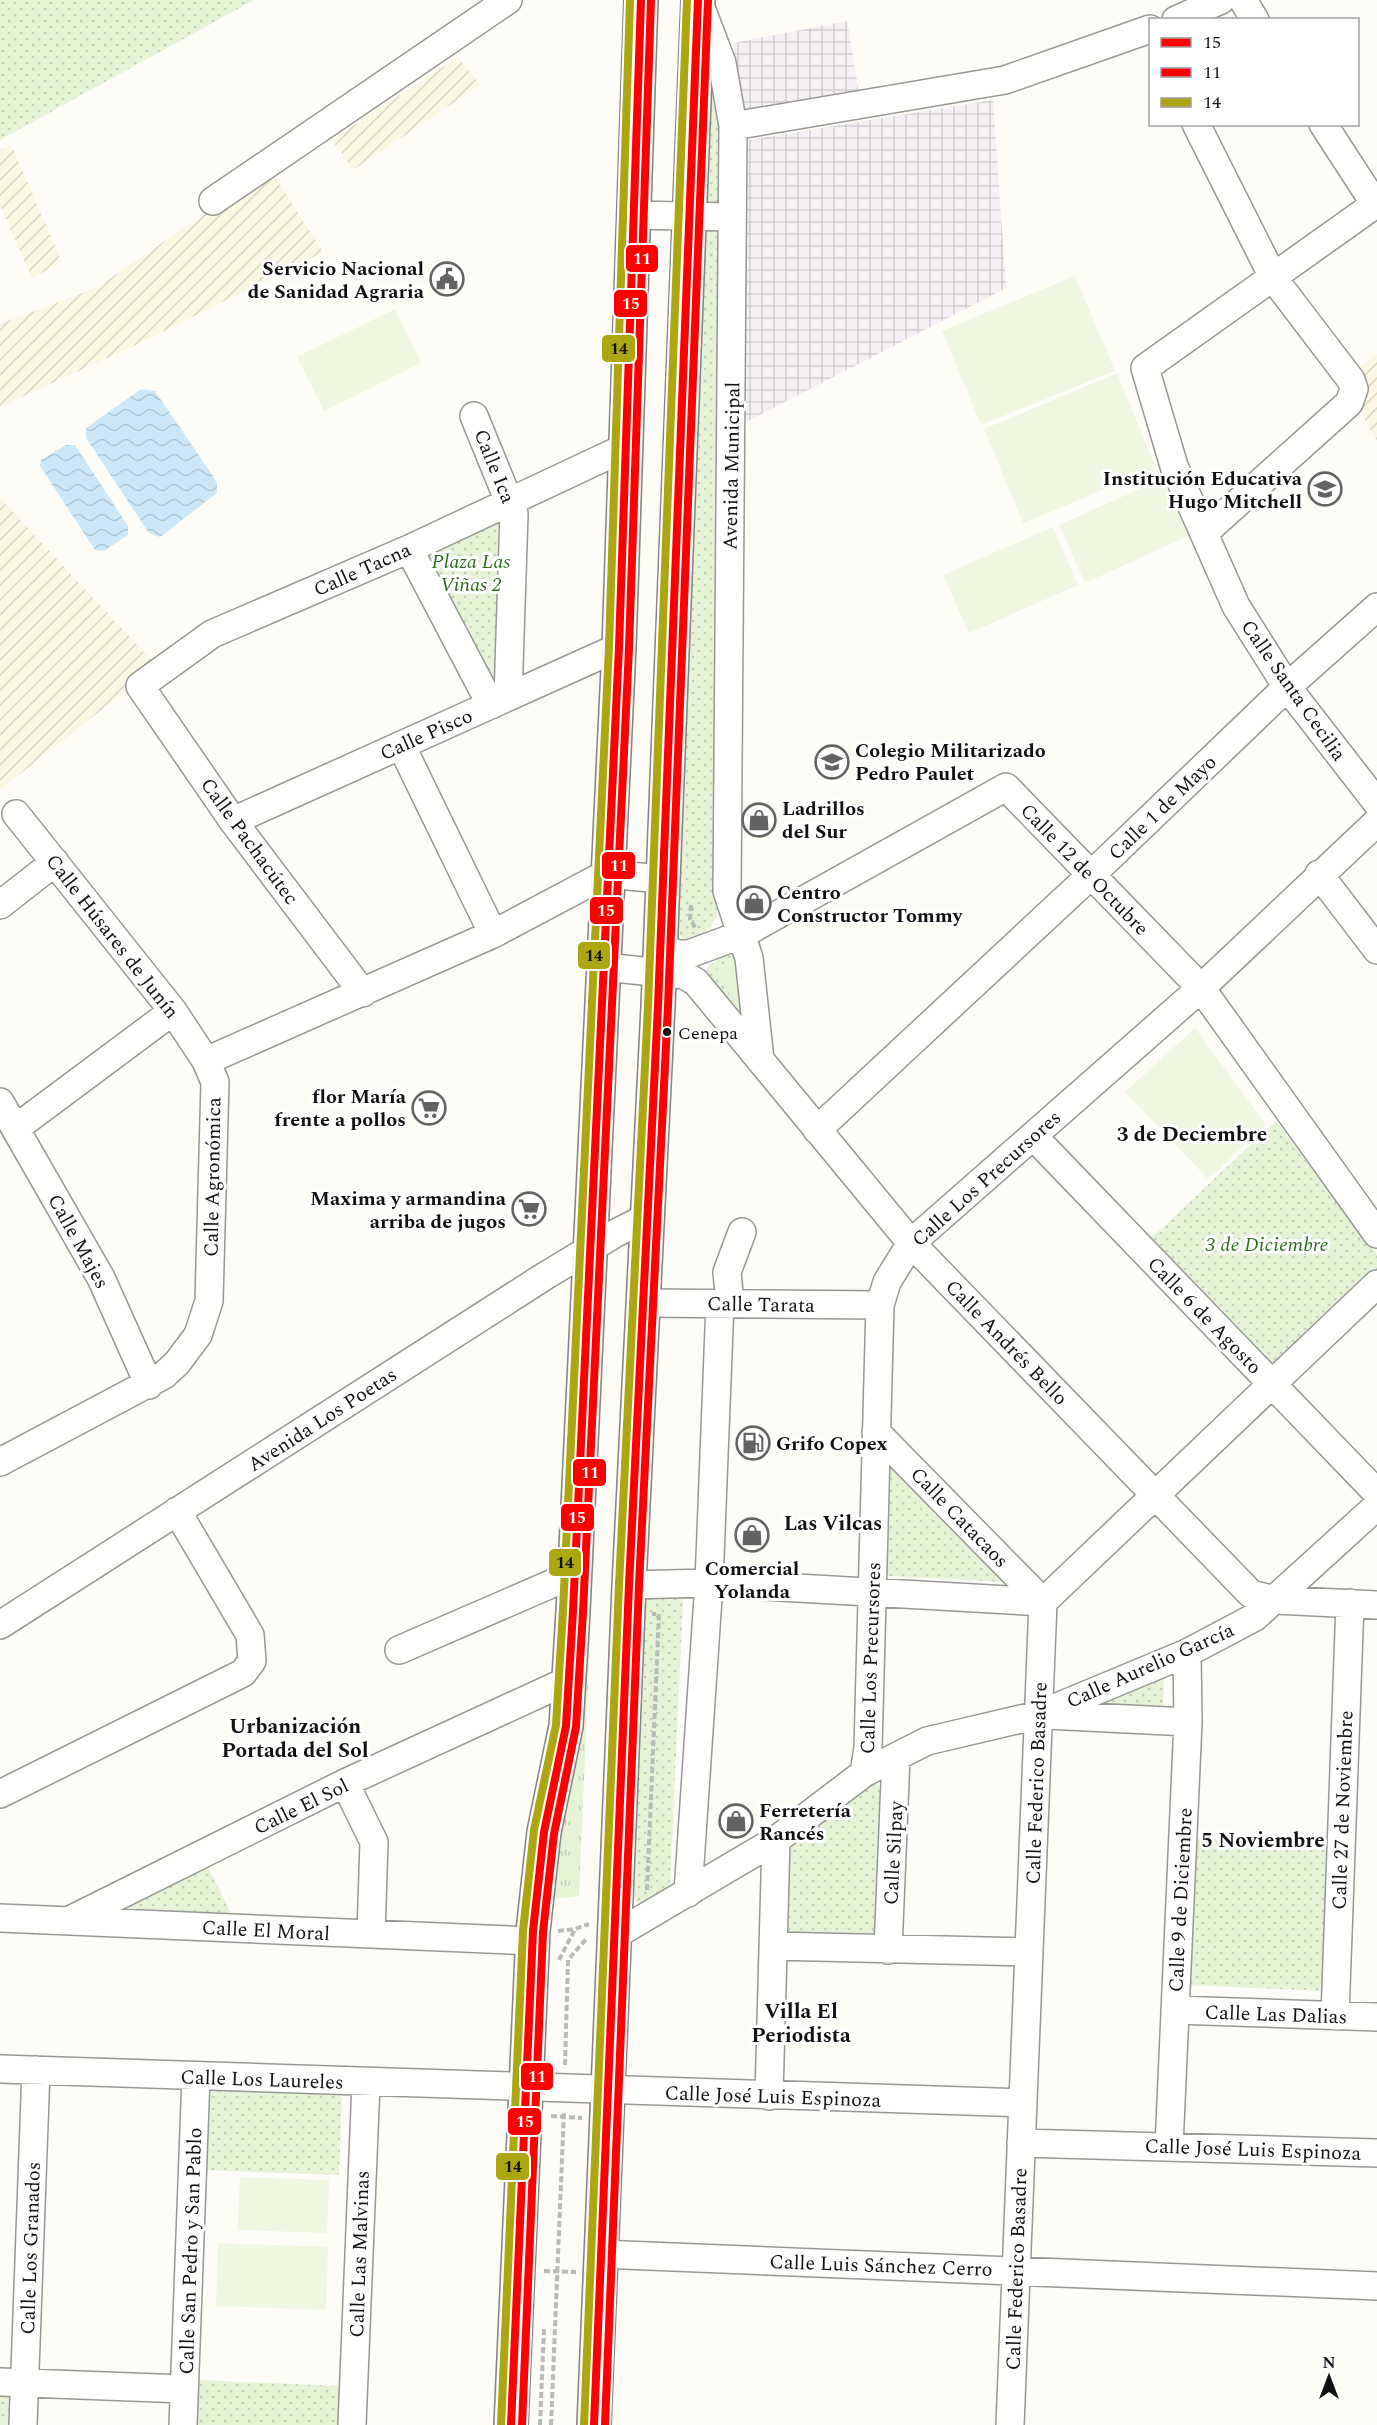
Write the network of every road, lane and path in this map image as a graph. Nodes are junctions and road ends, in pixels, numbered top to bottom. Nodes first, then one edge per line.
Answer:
1 (508, 0) edge
2 (641, 0) edge
3 (1221, 0) edge
4 (1243, 0) edge
5 (698, 1) edge
6 (1180, 18) edge
7 (1254, 18) edge
8 (1149, 31) edge
9 (733, 126) junction
10 (1197, 126) edge
11 (1324, 126) edge
12 (213, 201) dead end
13 (1376, 204) edge
14 (633, 215) junction
15 (689, 216) junction
16 (732, 217) junction
17 (1274, 279) junction
18 (474, 416) dead end
19 (624, 448) junction
20 (511, 501) junction
21 (1204, 533) junction
22 (409, 549) junction
23 (1377, 607) edge
24 (618, 647) junction
25 (140, 686) joint
26 (1287, 687) junction
27 (499, 701) junction
28 (401, 745) junction
29 (1377, 803) edge
30 (16, 814) dead end
31 (233, 821) junction
32 (1377, 822) edge
33 (55, 862) junction
34 (606, 874) junction
35 (1319, 874) junction
36 (1091, 875) junction
37 (662, 879) junction
38 (0, 905) edge
39 (493, 934) junction
40 (743, 934) junction
41 (1377, 950) edge
42 (659, 959) junction
43 (603, 967) junction
44 (1201, 988) junction
45 (363, 993) junction
46 (173, 1011) junction
47 (760, 1060) junction
48 (206, 1061) junction
49 (0, 1102) edge
50 (16, 1128) junction
51 (817, 1130) junction
52 (1033, 1136) junction
53 (646, 1218) junction
54 (742, 1232) dead end
55 (1377, 1234) edge
56 (911, 1243) junction
57 (589, 1249) junction
58 (1377, 1284) edge
59 (642, 1303) junction
60 (725, 1304) junction
61 (880, 1305) junction
62 (1271, 1383) junction
63 (149, 1385) junction
64 (876, 1432) junction
65 (0, 1462) edge
66 (1377, 1493) edge
67 (1155, 1495) junction
68 (1377, 1506) edge
69 (177, 1511) junction
70 (574, 1574) junction
71 (709, 1583) junction
72 (629, 1585) junction
73 (873, 1591) junction
74 (1275, 1600) junction
75 (1043, 1602) junction
76 (1350, 1604) junction
77 (1377, 1605) edge
78 (659, 1614) dead end
79 (0, 1625) edge
80 (399, 1650) dead end
81 (1187, 1653) junction
82 (569, 1680) junction
83 (1038, 1715) junction
84 (1188, 1722) junction
85 (896, 1757) junction
86 (864, 1773) junction
87 (345, 1783) junction
88 (0, 1794) edge
89 (776, 1840) junction
90 (688, 1893) junction
91 (0, 1918) edge
92 (68, 1921) junction
93 (616, 1922) junction
94 (575, 1929) junction
95 (371, 1934) junction
96 (533, 1936) junction
97 (774, 1946) junction
98 (888, 1950) junction
99 (1029, 1952) junction
100 (559, 1972) dead end
101 (1175, 2010) junction
102 (1335, 2016) junction
103 (1377, 2018) edge
104 (0, 2069) edge
105 (36, 2070) junction
106 (196, 2076) junction
107 (366, 2082) junction
108 (770, 2096) junction
109 (539, 2103) junction
110 (1023, 2103) junction
111 (606, 2105) junction
112 (564, 2117) junction
113 (553, 2128) dead end
114 (1021, 2143) junction
115 (1170, 2147) junction
116 (1377, 2153) edge
117 (600, 2264) junction
118 (537, 2266) junction
119 (557, 2271) junction
120 (1016, 2271) junction
121 (546, 2283) dead end
122 (1377, 2286) edge
123 (544, 2318) dead end
124 (12, 2382) edge
125 (184, 2389) junction
126 (23, 2425) edge
127 (183, 2425) edge
128 (352, 2425) edge
129 (511, 2425) edge
130 (540, 2425) edge
131 (551, 2425) edge
132 (594, 2425) edge
133 (1010, 2425) edge

1 - 12 street
2 - 14 main road
3 - 6 street
4 - 7 street
5 - 9 street, Avenida Municipal
5 - 15 main road, Avenida Municipal
8 - 9 street
9 - 16 street, Avenida Municipal
10 - 17 street
11 - 13 street
13 - 17 street
14 - 15 street
14 - 19 main road
15 - 16 street
15 - 37 main road, Avenida Municipal
16 - 40 street, Avenida Municipal
17 - 21 street, Calle Santa Cecilia
17 - 21 street
18 - 20 street, Calle Ica
19 - 20 street, Calle Tacna
19 - 24 main road
20 - 22 street, Calle Tacna
20 - 27 street, Calle Ica
21 - 26 street, Calle Santa Cecilia
22 - 25 street, Calle Tacna
22 - 27 street
23 - 26 street, Calle 1 de Mayo
24 - 27 street, Calle Pisco
24 - 34 main road
25 - 31 street, Calle Pachacútec
26 - 29 street, Calle Santa Cecilia
26 - 36 street, Calle 1 de Mayo
27 - 28 street, Calle Pisco
28 - 31 street, Calle Pisco
28 - 39 street
30 - 33 street, Calle Húsares de Junín
31 - 45 street, Calle Pachacútec
32 - 35 street, Calle Los Precursores
33 - 38 street
33 - 46 street, Calle Húsares de Junín
34 - 37 street
34 - 39 street
34 - 43 main road
35 - 41 street
35 - 44 street, Calle Los Precursores
36 - 40 street, Calle 12 de Octubre
36 - 44 street, Calle 12 de Octubre
36 - 51 street, Calle 1 de Mayo
37 - 42 main road, Avenida Municipal
39 - 45 street
40 - 42 street, Calle 12 de Octubre
40 - 47 street
42 - 43 street, Calle Andrés Bello
42 - 47 street, Calle Andrés Bello
42 - 53 main road, Avenida Municipal
43 - 57 main road
44 - 52 street, Calle Los Precursores
44 - 55 street, Calle 12 de Octubre
45 - 48 street
46 - 48 street, Calle Húsares de Junín
46 - 50 street
47 - 51 street, Calle Andrés Bello
48 - 63 street, Calle Agronómica
49 - 50 street, Calle Majes
50 - 63 street, Calle Majes
51 - 56 street, Calle Andrés Bello
52 - 56 street, Calle Los Precursores
52 - 62 street, Calle 6 de Agosto
53 - 57 street, Avenida Los Poetas
53 - 59 main road, Avenida Municipal
54 - 60 street
56 - 61 street, Calle Los Precursores
56 - 67 street, Calle Andrés Bello
57 - 69 street, Avenida Los Poetas
57 - 70 main road
58 - 62 street
59 - 60 street, Calle Tarata
59 - 72 main road, Avenida Municipal
60 - 61 street, Calle Tarata
60 - 71 street
61 - 64 street, Calle Los Precursores
62 - 66 street, Calle 6 de Agosto
62 - 67 street
63 - 65 street, Calle Agronómica
64 - 73 street, Calle Los Precursores
64 - 75 street, Calle Catacaos
67 - 74 street, Calle Andrés Bello
67 - 75 street
68 - 74 street, Calle Aurelio García
69 - 79 street, Avenida Los Poetas
69 - 88 street
70 - 80 street
70 - 82 main road
71 - 72 street
71 - 73 street
71 - 90 street
72 - 93 main road, Avenida Municipal
73 - 75 street
73 - 86 street, Calle Los Precursores
74 - 76 street, Calle Andrés Bello
74 - 81 street, Calle Aurelio García
75 - 83 street, Calle Federico Basadre
76 - 77 street, Calle Andrés Bello
76 - 102 street, Calle 27 de Noviembre
78 - 93 path
81 - 83 street, Calle Aurelio García
81 - 84 street, Calle 9 de Diciembre
82 - 87 street, Calle El Sol
82 - 96 main road
83 - 84 street
83 - 85 street, Calle Aurelio García
83 - 99 street, Calle Federico Basadre
84 - 101 street, Calle 9 de Diciembre
85 - 86 street, Calle Aurelio García
85 - 98 street, Calle Silpay
86 - 89 street, Calle Aurelio García
87 - 92 street, Calle El Sol
87 - 95 street
89 - 90 street, Calle Aurelio García
89 - 97 street
90 - 93 street, Calle Aurelio García
91 - 92 street, Calle El Moral
92 - 95 street, Calle El Moral
93 - 94 path
93 - 111 main road, Avenida Municipal
94 - 96 path
94 - 100 path
95 - 96 street, Calle El Moral
96 - 109 main road
97 - 98 street
97 - 108 street
98 - 99 street
99 - 110 street, Calle Federico Basadre
101 - 102 street, Calle Las Dalias
101 - 115 street, Calle 9 de Diciembre
102 - 103 street, Calle Las Dalias
104 - 105 street, Calle Los Laureles
105 - 106 street, Calle Los Laureles
105 - 124 street, Calle Los Granados
106 - 107 street, Calle Los Laureles
106 - 125 street, Calle San Pedro y San Pablo
107 - 109 street, Calle Los Laureles
107 - 128 street, Calle Las Malvinas
108 - 110 street, Calle José Luis Espinoza
108 - 111 street, Calle José Luis Espinoza
109 - 111 street, Calle José Luis Espinoza
109 - 112 path
109 - 113 path
109 - 118 main road
110 - 114 street, Calle Federico Basadre
111 - 112 path
111 - 117 main road, Avenida Municipal
112 - 119 path
114 - 115 street, Calle José Luis Espinoza
114 - 120 street, Calle Federico Basadre
115 - 116 street, Calle José Luis Espinoza
117 - 119 path
117 - 120 street, Calle Luis Sánchez Cerro
117 - 132 main road, Avenida Municipal
118 - 119 path
118 - 121 path
118 - 129 main road
119 - 131 path
120 - 122 street, Calle Luis Sánchez Cerro
120 - 133 street, Calle Federico Basadre
123 - 130 path
124 - 125 street
124 - 126 street, Calle Los Granados
125 - 127 street, Calle San Pedro y San Pablo

